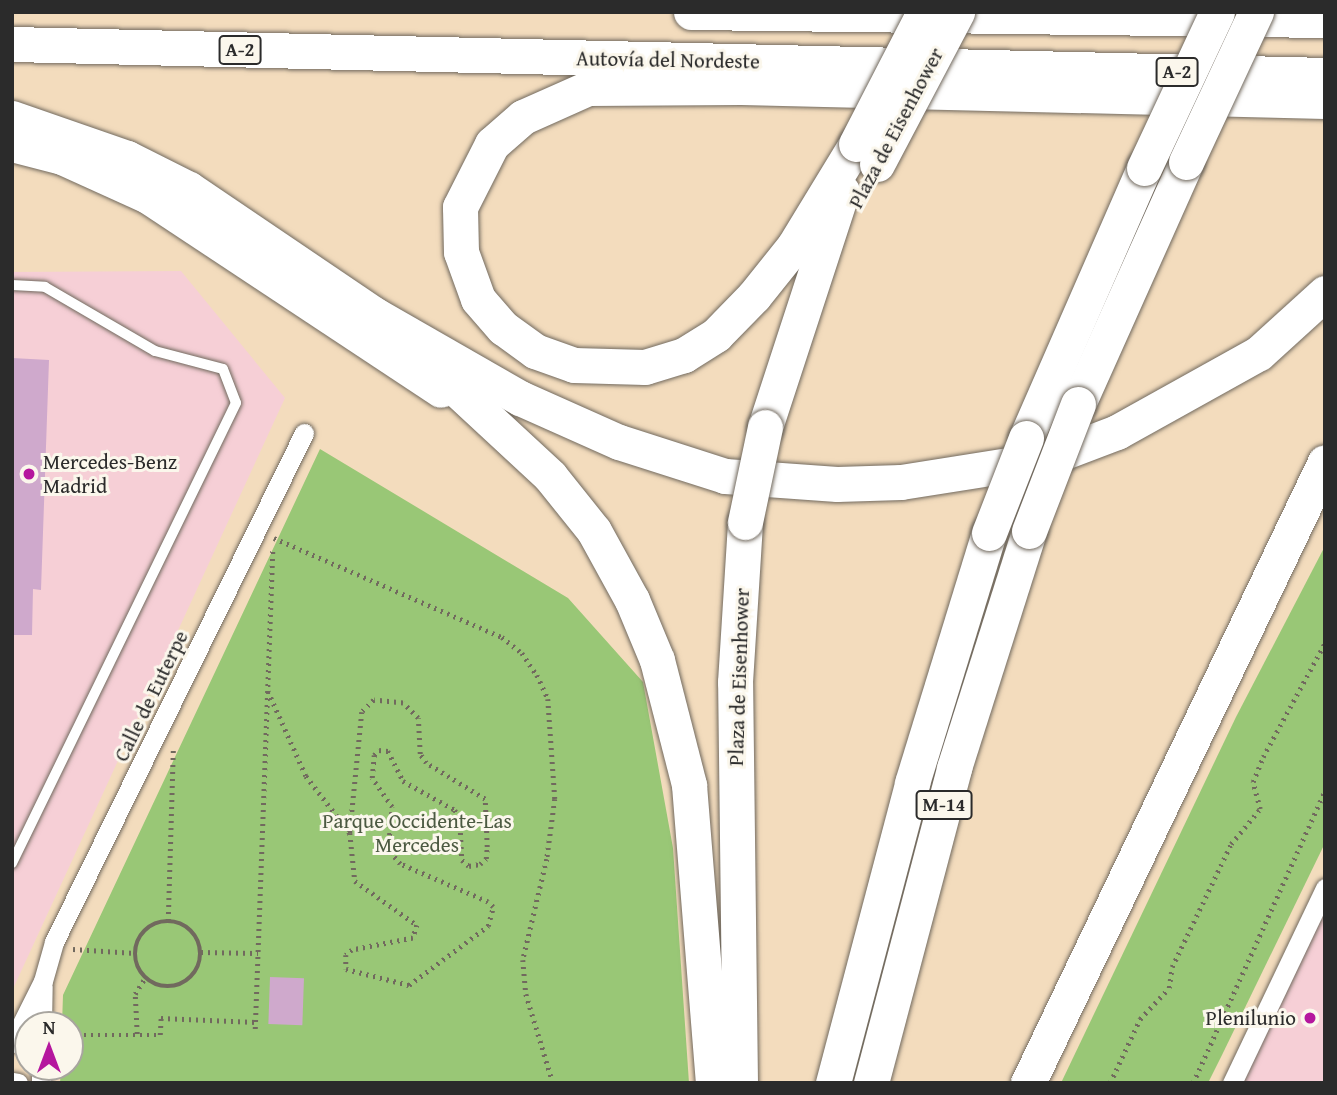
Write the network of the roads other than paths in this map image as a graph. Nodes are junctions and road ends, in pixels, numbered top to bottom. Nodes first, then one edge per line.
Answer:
1 (691, 12) edge
2 (924, 12) edge
3 (957, 12) edge
4 (1217, 12) edge
5 (1256, 12) edge
6 (1325, 20) edge
7 (12, 44) edge
8 (1325, 75) edge
9 (1325, 101) edge
10 (12, 118) edge
11 (12, 144) edge
12 (866, 154) junction
13 (12, 285) edge
14 (1325, 293) edge
15 (375, 315) junction
16 (501, 429) junction
17 (304, 433) dead end
18 (1321, 479) edge
19 (12, 863) edge
20 (1325, 888) edge
21 (43, 982) junction
22 (42, 1011) edge
23 (12, 1043) edge
24 (12, 1082) edge
25 (18, 1083) edge
26 (713, 1083) edge
27 (740, 1083) edge
28 (833, 1083) edge
29 (871, 1083) edge
30 (1028, 1083) edge
31 (1232, 1083) edge

1 - 6 highway
2 - 12 highway, Plaza de Eisenhower, bridge
3 - 12 highway, Plaza de Eisenhower, bridge
4 - 28 highway, M-14, bridge
5 - 29 highway, M-14, bridge
7 - 8 highway, Autovía del Nordeste / A-2
9 - 12 highway
10 - 15 highway
11 - 16 highway
12 - 27 highway, Plaza de Eisenhower, bridge
13 - 19 lane
14 - 15 highway
15 - 16 highway
16 - 26 highway
17 - 21 street, Calle de Euterpe
18 - 30 highway
20 - 31 street
21 - 22 street, Calle de Euterpe
21 - 23 street, Calle de Euterpe
24 - 25 street

